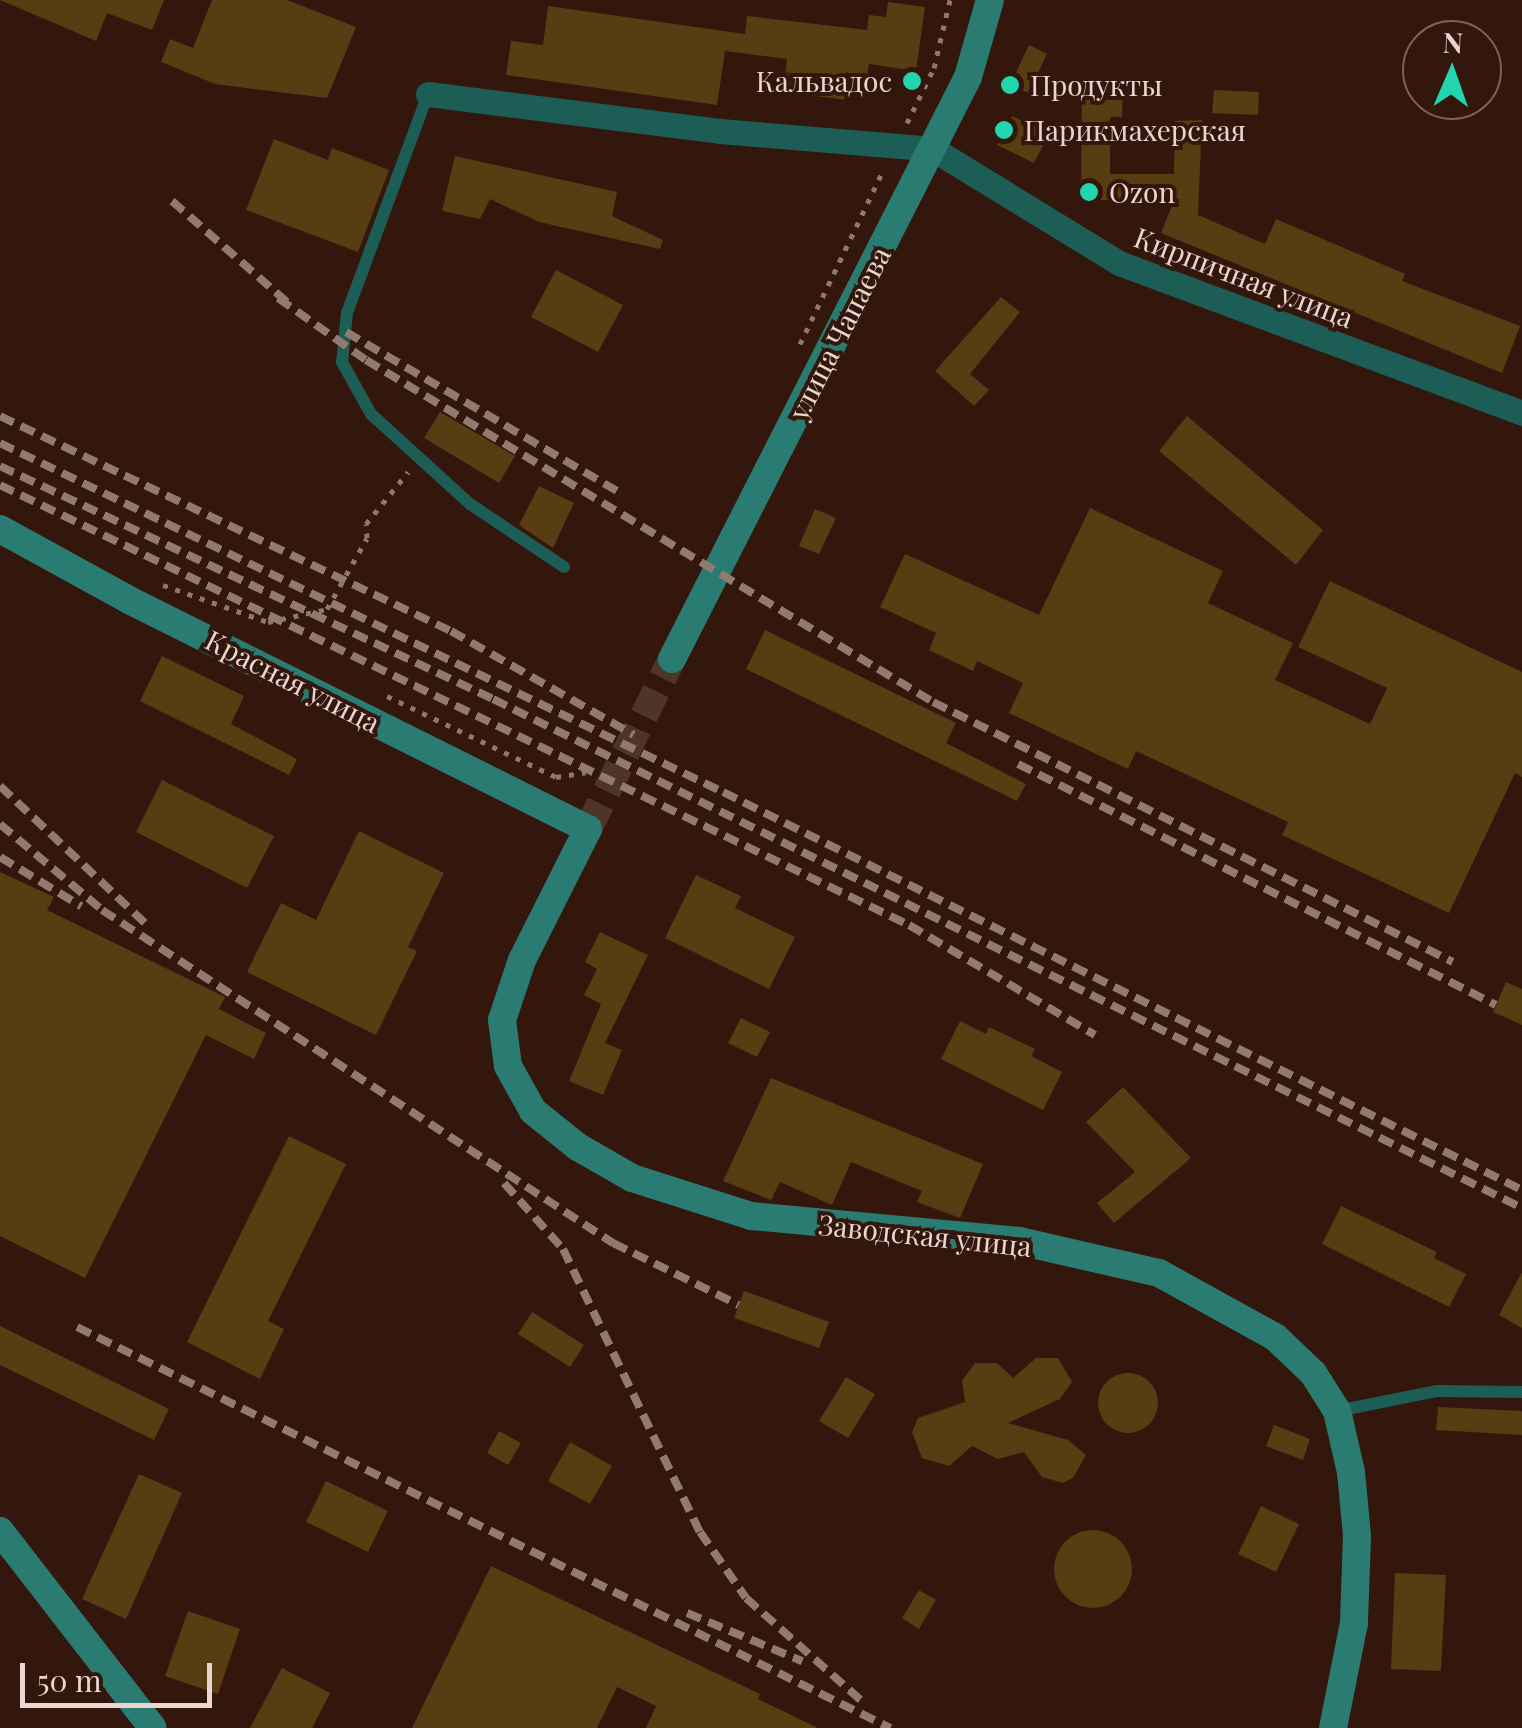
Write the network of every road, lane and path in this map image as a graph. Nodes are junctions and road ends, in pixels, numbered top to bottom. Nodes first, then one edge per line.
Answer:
1 (950, 0) edge
2 (990, 0) edge
3 (428, 94) joint
4 (895, 146) junction
5 (933, 149) junction
6 (794, 356) dead end
7 (1522, 413) edge
8 (420, 458) junction
9 (0, 529) edge
10 (564, 567) dead end
11 (227, 619) dead end
12 (672, 659) tunnel mouth
13 (383, 694) dead end
14 (586, 772) dead end
15 (588, 829) joint
16 (1522, 1392) edge
17 (1337, 1412) junction
18 (0, 1531) edge
19 (153, 1728) edge
20 (1333, 1728) edge

1 - 4 path
2 - 5 main road, улица Чапаева
3 - 4 street, Кирпичная улица
3 - 8 lane
4 - 5 street, Кирпичная улица
4 - 6 path
5 - 7 street, Кирпичная улица
5 - 12 main road, улица Чапаева
8 - 10 lane
8 - 11 path
9 - 15 main road, Красная улица
13 - 14 path
15 - 17 main road, Заводская улица
16 - 17 lane
17 - 20 main road, Заводская улица
18 - 19 main road

